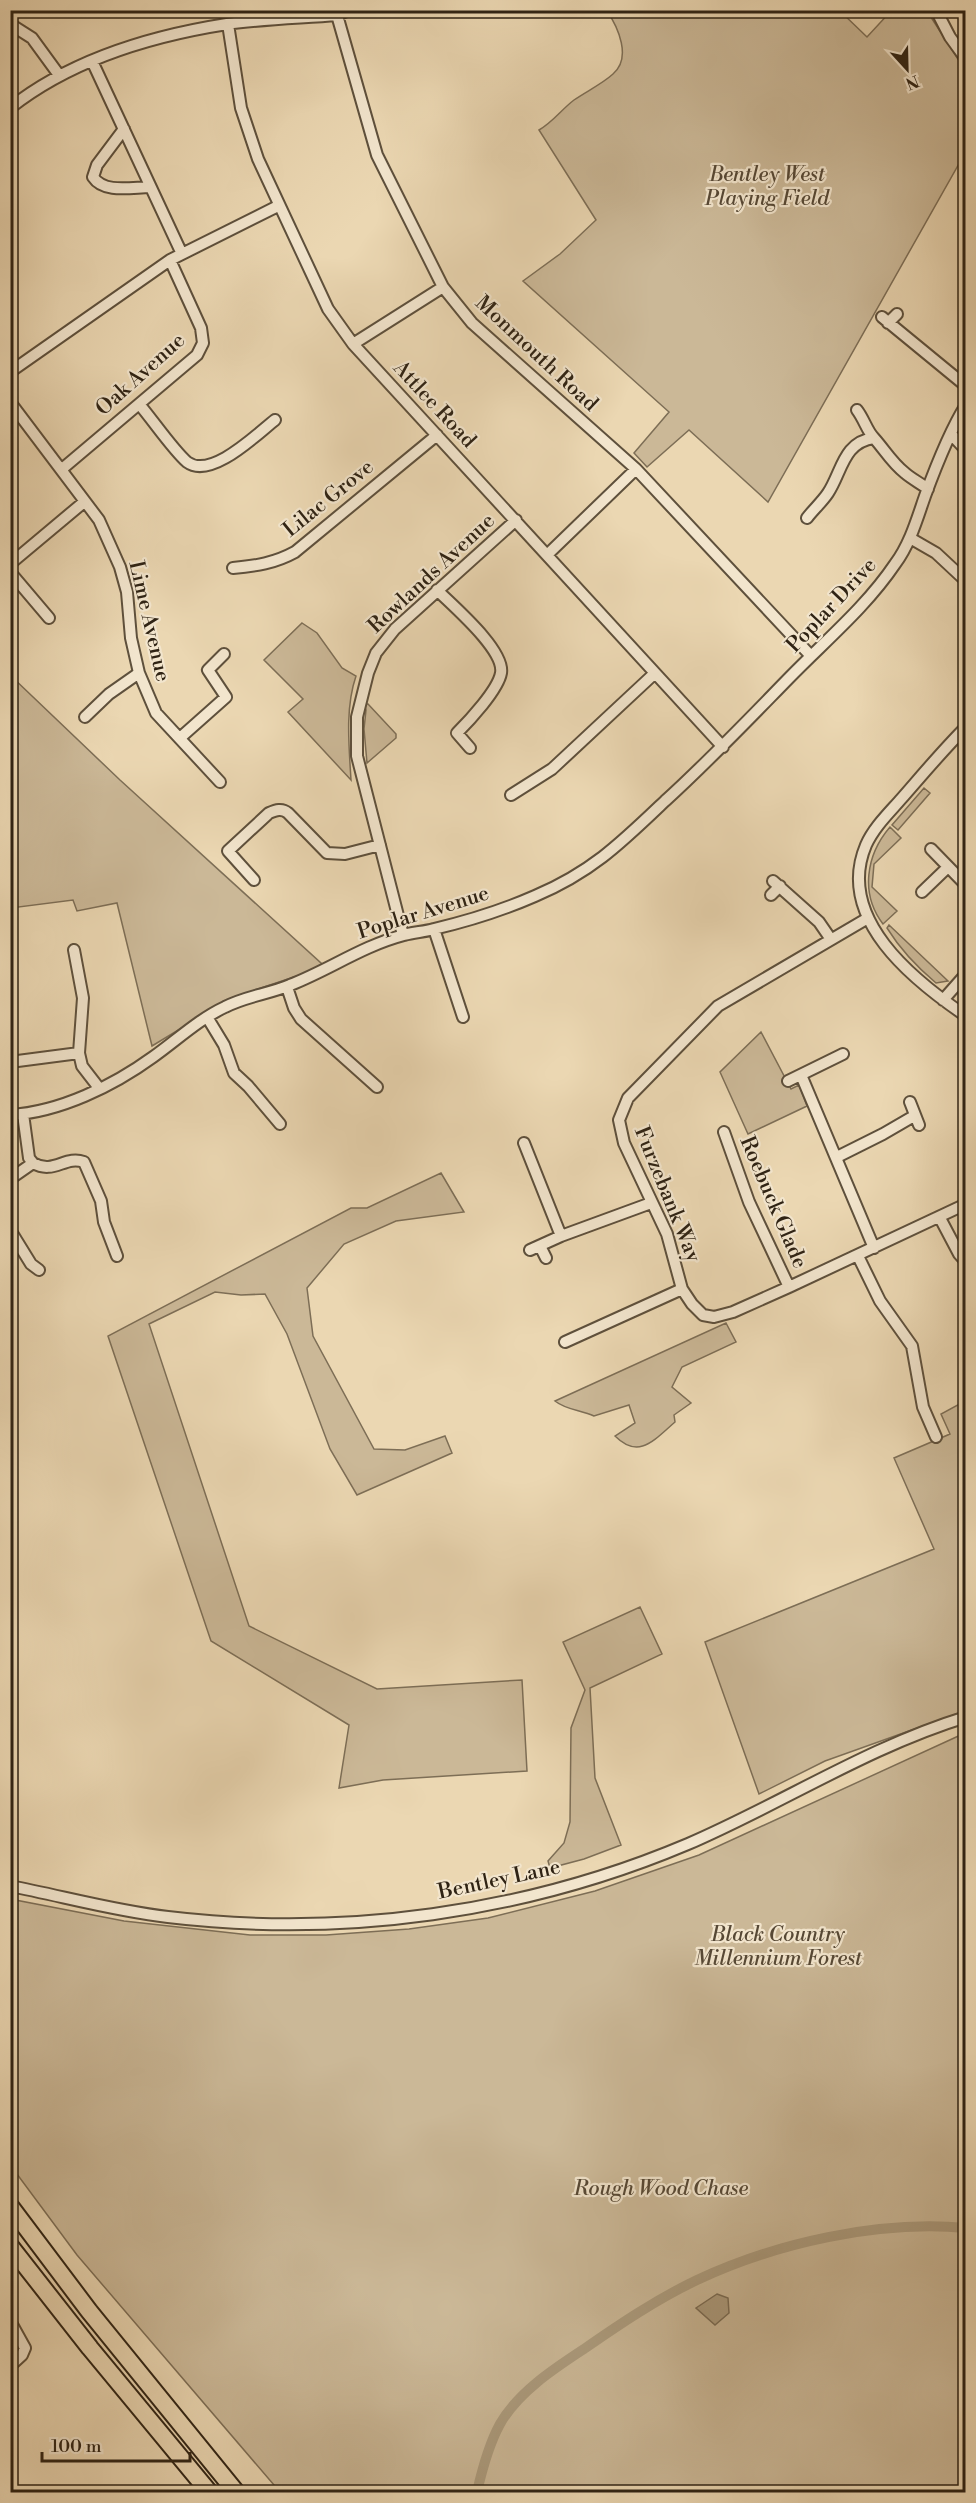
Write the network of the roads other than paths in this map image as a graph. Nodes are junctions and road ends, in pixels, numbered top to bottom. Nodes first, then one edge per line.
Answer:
1 (348, 10) edge
2 (936, 10) edge
3 (300, 14) edge
4 (336, 15) junction
5 (10, 24) edge
6 (228, 24) junction
7 (966, 59) edge
8 (92, 61) junction
9 (58, 75) junction
10 (10, 108) edge
11 (123, 129) junction
12 (150, 187) junction
13 (278, 206) junction
14 (182, 254) junction
15 (170, 260) junction
16 (443, 287) junction
17 (897, 314) dead end
18 (353, 344) junction
19 (10, 372) edge
20 (966, 386) edge
21 (10, 402) edge
22 (139, 404) junction
23 (966, 405) edge
24 (857, 410) dead end
25 (275, 420) dead end
26 (951, 434) junction
27 (437, 435) junction
28 (874, 438) junction
29 (966, 450) edge
30 (62, 469) junction
31 (636, 469) junction
32 (928, 489) junction
33 (84, 502) junction
34 (807, 518) dead end
35 (516, 520) junction
36 (910, 538) junction
37 (548, 554) junction
38 (10, 564) edge
39 (234, 568) dead end
40 (10, 572) edge
41 (966, 581) edge
42 (437, 590) junction
43 (49, 618) dead end
44 (224, 654) dead end
45 (811, 656) junction
46 (139, 673) junction
47 (655, 673) junction
48 (85, 717) dead end
49 (966, 727) edge
50 (181, 737) junction
51 (723, 747) junction
52 (470, 748) dead end
53 (220, 782) dead end
54 (511, 795) dead end
55 (380, 845) junction
56 (931, 849) dead end
57 (948, 867) junction
58 (254, 880) dead end
59 (966, 885) edge
60 (922, 891) dead end
61 (771, 895) dead end
62 (868, 918) junction
63 (434, 929) junction
64 (403, 935) junction
65 (830, 938) junction
66 (74, 950) dead end
67 (966, 974) edge
68 (287, 987) junction
69 (943, 1000) junction
70 (966, 1016) edge
71 (207, 1017) junction
72 (463, 1017) dead end
73 (79, 1053) junction
74 (843, 1054) dead end
75 (10, 1062) edge
76 (801, 1075) junction
77 (788, 1081) dead end
78 (377, 1087) dead end
79 (99, 1088) junction
80 (910, 1102) dead end
81 (23, 1114) junction
82 (10, 1115) edge
83 (280, 1124) dead end
84 (724, 1132) dead end
85 (524, 1143) dead end
86 (837, 1156) junction
87 (33, 1163) junction
88 (10, 1179) edge
89 (651, 1203) junction
90 (966, 1204) edge
91 (940, 1218) junction
92 (10, 1230) edge
93 (561, 1236) junction
94 (874, 1248) junction
95 (117, 1256) dead end
96 (858, 1256) junction
97 (546, 1258) dead end
98 (966, 1262) edge
99 (39, 1270) dead end
100 (789, 1287) junction
101 (682, 1289) junction
102 (565, 1342) dead end
103 (936, 1437) dead end
104 (966, 1717) edge
105 (10, 1886) edge
106 (10, 2206) edge
107 (10, 2246) edge
108 (10, 2321) edge
109 (10, 2366) edge
110 (209, 2493) edge
111 (236, 2493) edge

1 - 4 street
2 - 7 street
3 - 4 street
3 - 6 street
4 - 16 street, Monmouth Road
5 - 9 street
6 - 8 street
6 - 13 street, Attlee Road
8 - 9 street
8 - 11 street
9 - 10 street
11 - 12 street
11 - 12 street
12 - 14 street
13 - 14 street
13 - 18 street, Attlee Road
14 - 15 street
15 - 19 street
15 - 22 street, Oak Avenue
16 - 18 street
16 - 31 street, Monmouth Road
17 - 20 street
18 - 27 street, Attlee Road
21 - 30 street, Lime Avenue
22 - 25 street
22 - 30 street, Oak Avenue
23 - 26 street, Poplar Drive
24 - 28 street
26 - 29 street
26 - 32 street, Poplar Drive
27 - 35 street, Attlee Road
27 - 39 street, Lilac Grove
28 - 32 street
28 - 34 street
30 - 33 street, Lime Avenue
31 - 37 street
31 - 45 street, Monmouth Road
32 - 36 street, Poplar Drive
33 - 38 street
33 - 46 street, Lime Avenue
35 - 37 street, Attlee Road
35 - 42 street, Rowlands Avenue
36 - 41 street
36 - 45 street, Poplar Drive
37 - 47 street, Attlee Road
40 - 43 street
42 - 52 street
42 - 55 street, Rowlands Avenue
44 - 50 street
45 - 51 street, Poplar Drive
46 - 48 street
46 - 50 street, Lime Avenue
47 - 51 street, Attlee Road
47 - 54 street
49 - 62 street
50 - 53 street, Lime Avenue
51 - 63 street, Poplar Avenue
55 - 58 street
55 - 64 street, Rowlands Avenue
56 - 57 street
57 - 59 street
57 - 60 street
61 - 65 street
62 - 65 street, Furzebank Way
62 - 69 street
63 - 64 street, Poplar Avenue
63 - 72 street
64 - 68 street, Poplar Avenue
65 - 89 street, Furzebank Way
66 - 73 street
67 - 69 street
68 - 71 street, Poplar Avenue
68 - 78 street
69 - 70 street
71 - 79 street, Poplar Avenue
71 - 83 street
73 - 75 street
73 - 79 street
74 - 76 street
76 - 77 street
76 - 86 street
79 - 81 street, Poplar Avenue
80 - 86 street
81 - 82 street, Poplar Avenue
81 - 87 street
84 - 100 street, Roebuck Glade
85 - 93 street
86 - 94 street
87 - 88 street
87 - 95 street
89 - 93 street
89 - 101 street, Furzebank Way
90 - 91 street, Furzebank Way
91 - 94 street, Furzebank Way
91 - 98 street
92 - 99 street
93 - 97 street
94 - 96 street, Furzebank Way
96 - 100 street, Furzebank Way
96 - 103 street
100 - 101 street, Furzebank Way
101 - 102 street
104 - 105 street, Bentley Lane
106 - 111 highway
107 - 110 highway
108 - 109 street

